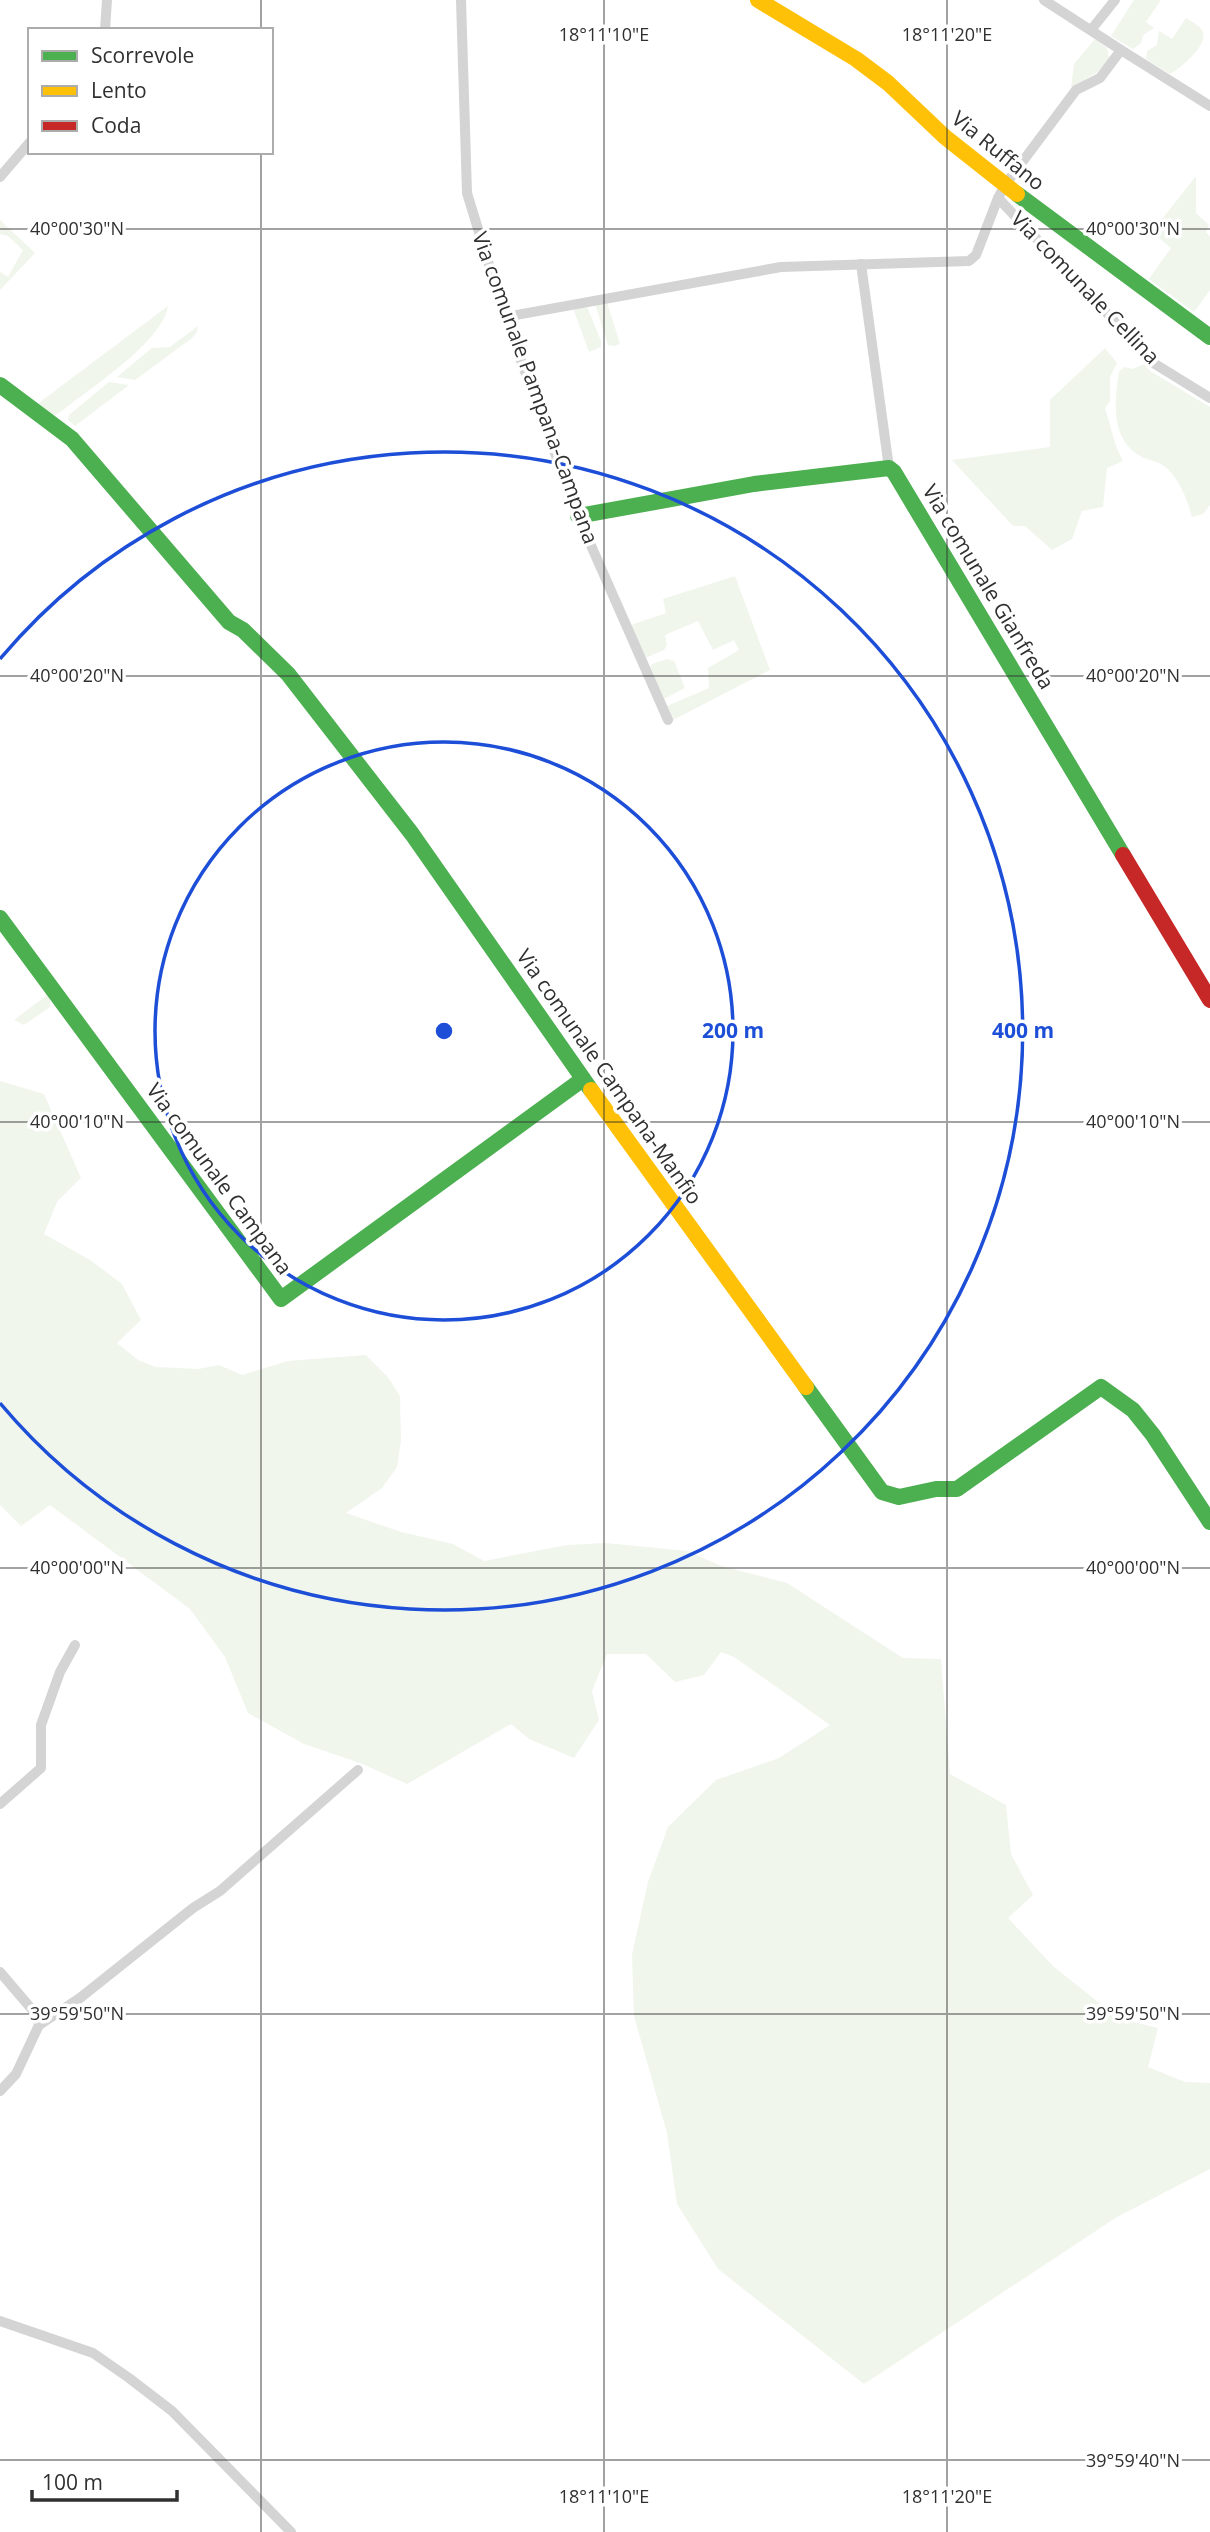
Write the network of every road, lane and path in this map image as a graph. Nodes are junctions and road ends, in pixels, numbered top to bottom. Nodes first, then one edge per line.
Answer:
1 (107, 0) edge
2 (461, 0) edge
3 (758, 0) edge
4 (1044, 0) edge
5 (1115, 0) edge
6 (105, 28) edge
7 (1091, 30) junction
8 (1121, 50) junction
9 (1210, 106) edge
10 (28, 144) edge
11 (0, 177) edge
12 (1001, 191) junction
13 (861, 264) junction
14 (505, 317) junction
15 (1210, 337) edge
16 (0, 385) edge
17 (1210, 398) edge
18 (889, 468) junction
19 (578, 516) junction
20 (668, 720) dead end
21 (0, 918) edge
22 (1210, 1000) edge
23 (583, 1079) junction
24 (1210, 1522) edge
25 (75, 1645) dead end
26 (358, 1770) dead end
27 (0, 1804) edge
28 (0, 1972) edge
29 (39, 2025) junction
30 (0, 2091) edge
31 (0, 2321) edge
32 (291, 2532) edge

1 - 6 street
2 - 14 street, Via comunale Pampana-Campana
3 - 12 street, Via Ruffano
4 - 7 street
5 - 7 street
7 - 8 street
8 - 9 street
8 - 12 street
10 - 11 street
12 - 13 street
12 - 15 street, Via Ruffano
12 - 17 street, Via comunale Cellina
13 - 14 street
13 - 18 street
14 - 19 street, Via comunale Pampana-Campana
16 - 23 street, Via comunale Campana-Manfio
18 - 19 street
18 - 22 street, Via comunale Gianfreda
19 - 20 street, Via comunale Pampana-Campana
21 - 23 street, Via comunale Campana
23 - 24 street, Via comunale Campana-Manfio
25 - 27 street
26 - 29 street
28 - 29 street
29 - 30 street
31 - 32 street

